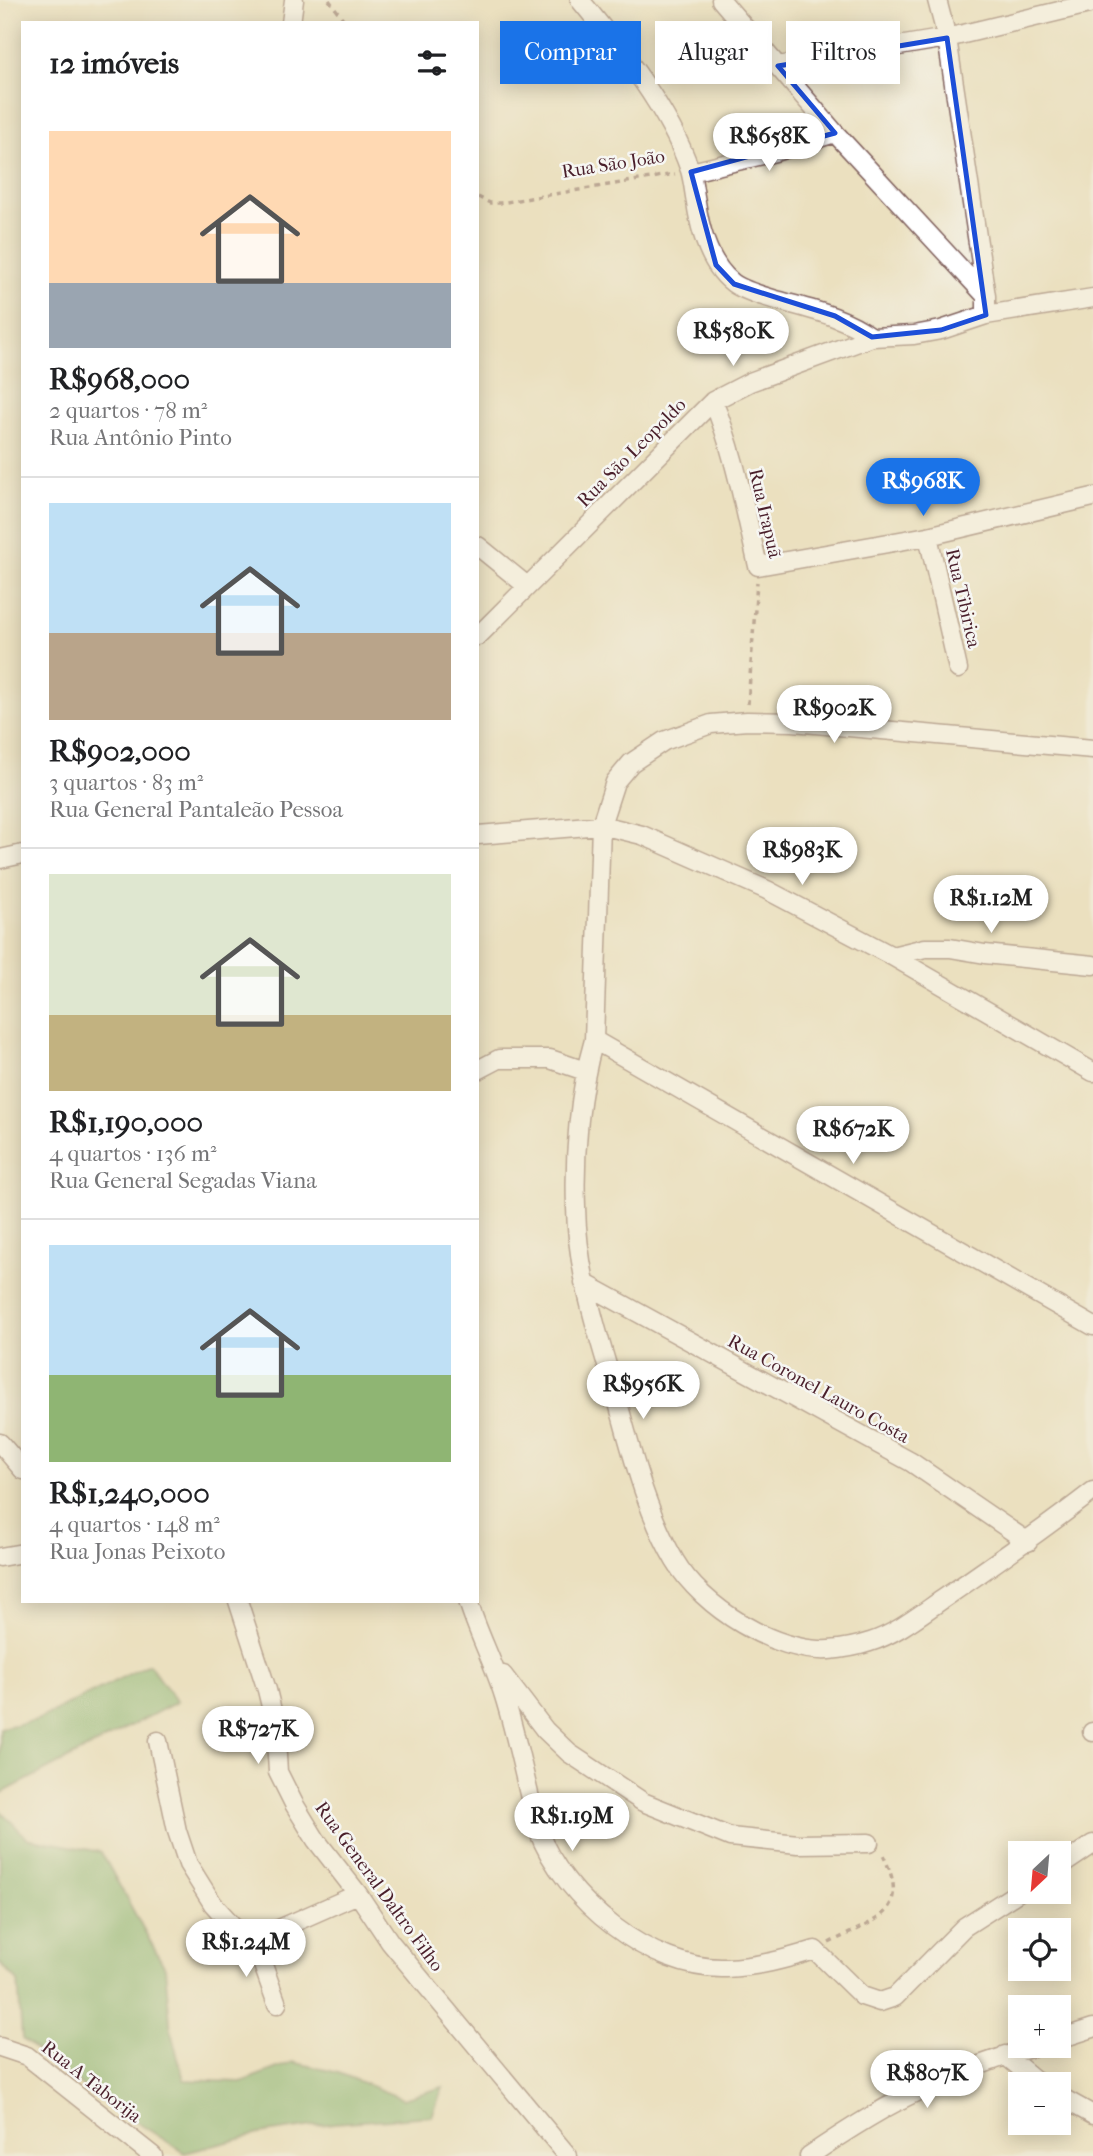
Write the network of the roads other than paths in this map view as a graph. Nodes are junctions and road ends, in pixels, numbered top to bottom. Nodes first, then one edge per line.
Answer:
1 (294, 0) edge
2 (580, 0) edge
3 (721, 0) edge
4 (937, 0) edge
5 (1093, 3) edge
6 (291, 21) edge
7 (947, 38) junction
8 (778, 66) junction
9 (835, 133) junction
10 (691, 172) junction
11 (986, 296) junction
12 (1093, 298) edge
13 (986, 315) junction
14 (872, 337) junction
15 (713, 401) junction
16 (1093, 497) edge
17 (928, 536) junction
18 (479, 547) edge
19 (527, 586) junction
20 (479, 635) edge
21 (958, 669) dead end
22 (1093, 749) edge
23 (601, 825) junction
24 (479, 835) edge
25 (21, 854) edge
26 (0, 859) edge
27 (892, 956) junction
28 (1093, 965) edge
29 (594, 1040) junction
30 (479, 1069) edge
31 (585, 1071) junction
32 (1093, 1072) edge
33 (584, 1283) junction
34 (1093, 1326) edge
35 (0, 1443) edge
36 (21, 1468) edge
37 (1093, 1491) edge
38 (1028, 1542) junction
39 (21, 1553) edge
40 (0, 1557) edge
41 (239, 1603) edge
42 (469, 1603) edge
43 (492, 1661) junction
44 (158, 1741) dead end
45 (869, 1843) road end
46 (1093, 1844) edge
47 (1071, 1859) edge
48 (358, 1894) junction
49 (1008, 1899) edge
50 (254, 1940) junction
51 (277, 2004) dead end
52 (1093, 2028) edge
53 (1071, 2035) edge
54 (0, 2047) edge
55 (1008, 2054) edge
56 (1005, 2055) junction
57 (1026, 2072) edge
58 (1071, 2103) edge
59 (1093, 2115) edge
60 (153, 2156) edge
61 (568, 2156) edge
62 (809, 2156) edge

1 - 6 street
2 - 10 street
3 - 8 street
4 - 7 street
5 - 7 street
7 - 8 street
7 - 11 street
8 - 9 street
9 - 10 street, Rua São João
9 - 11 street
10 - 14 street
11 - 13 street
12 - 13 street, Rua São Leopoldo
13 - 14 street, Rua São Leopoldo
14 - 15 street, Rua São Leopoldo
15 - 17 street, Rua Irapuã
15 - 19 street, Rua São Leopoldo
16 - 17 street
17 - 21 street, Rua Tibirica
18 - 19 street
19 - 20 street, Rua São Leopoldo
22 - 23 street
23 - 24 street
23 - 27 street
23 - 29 street
25 - 26 street
27 - 28 street
27 - 32 street
29 - 31 street
29 - 34 street
30 - 31 street
31 - 33 street
33 - 38 street, Rua Coronel Lauro Costa
33 - 38 street
35 - 36 street
37 - 38 street
39 - 40 street
41 - 48 street, Rua General Daltro Filho
42 - 43 street
43 - 45 street
43 - 49 street
44 - 50 street
46 - 47 street
48 - 50 street
48 - 61 street, Rua General Daltro Filho
50 - 51 street
52 - 53 street
54 - 60 street, Rua A Taborija
55 - 56 street
56 - 57 street
56 - 62 street
58 - 59 street

